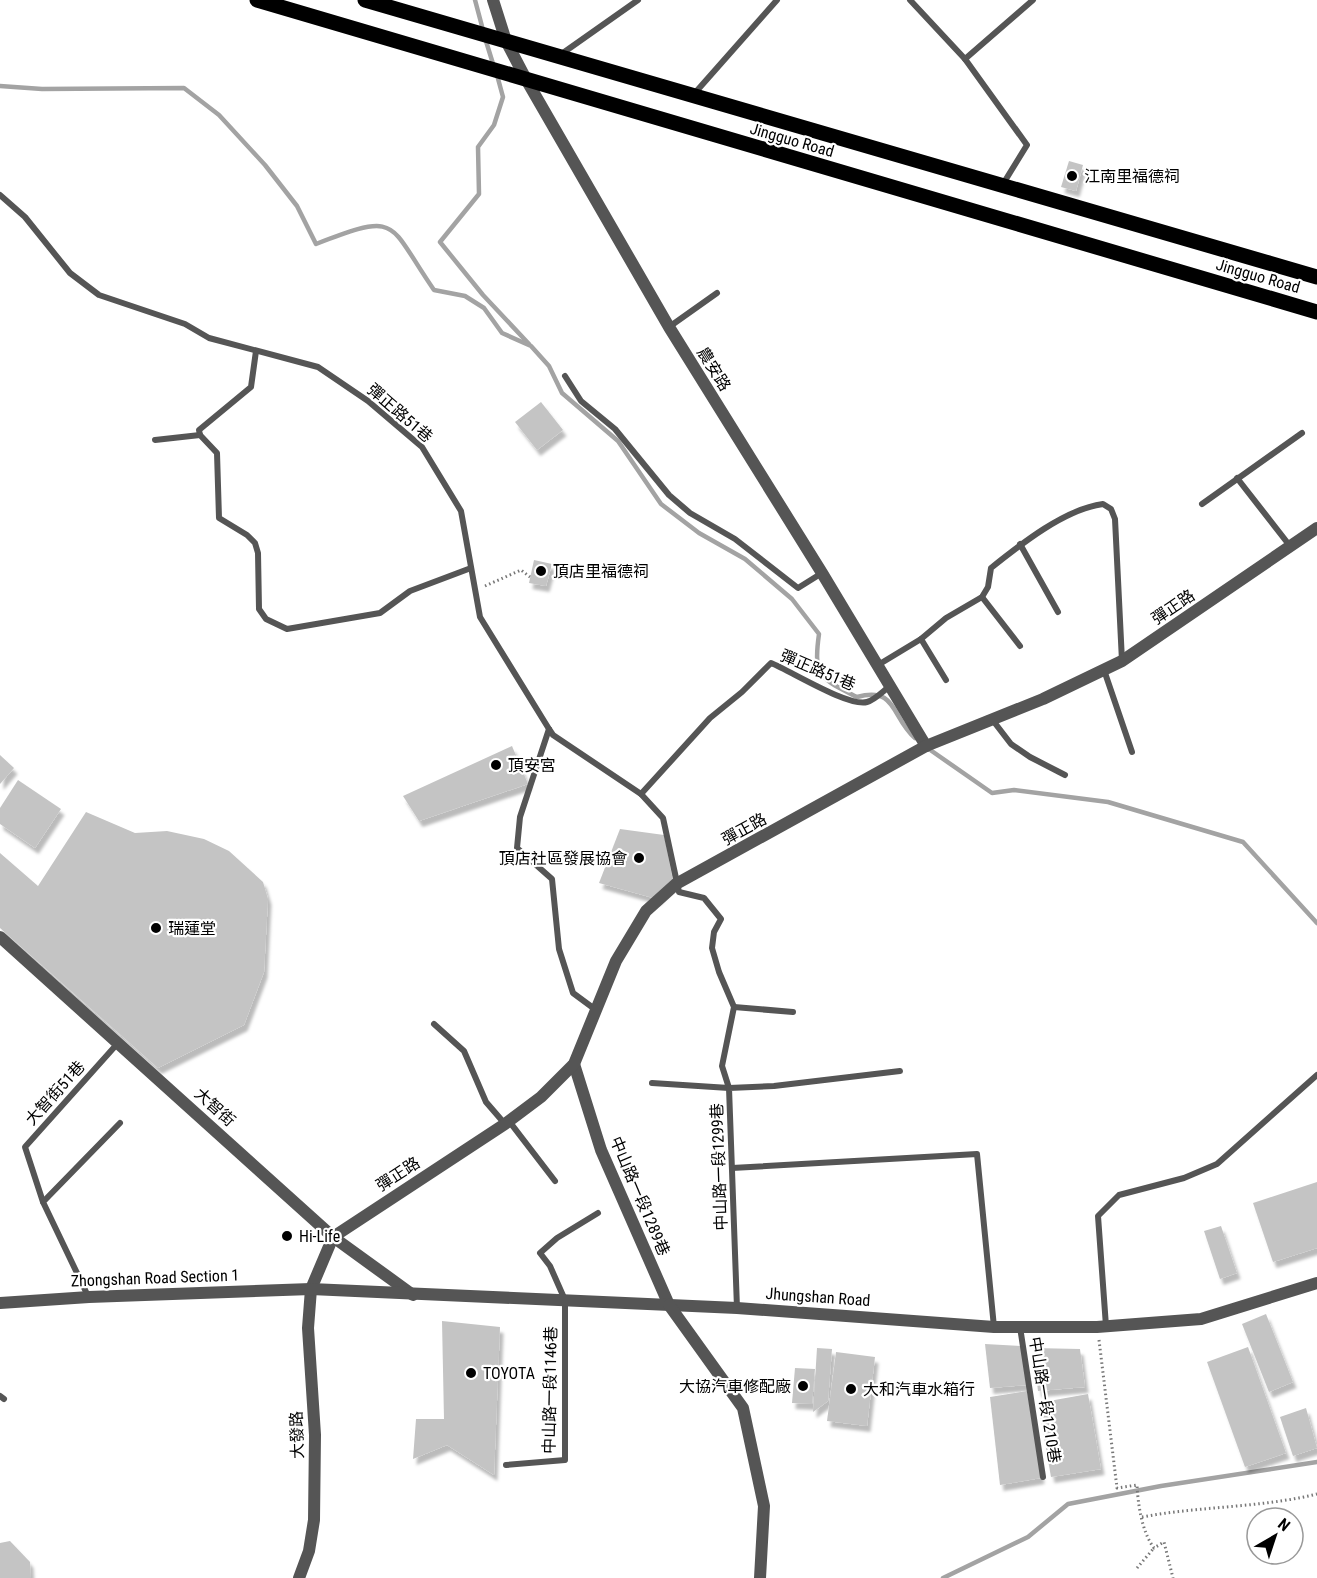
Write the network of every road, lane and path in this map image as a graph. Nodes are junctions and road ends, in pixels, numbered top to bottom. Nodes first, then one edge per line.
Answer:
1 (257, 0) edge
2 (365, 0) edge
3 (493, 0) edge
4 (638, 0) edge
5 (777, 0) edge
6 (910, 0) edge
7 (1034, 0) edge
8 (506, 41) junction
9 (559, 56) junction
10 (965, 59) junction
11 (527, 81) junction
12 (693, 95) junction
13 (1003, 185) junction
14 (0, 195) edge
15 (1317, 278) edge
16 (717, 293) dead end
17 (1317, 312) edge
18 (669, 327) junction
19 (256, 351) junction
20 (565, 376) dead end
21 (1302, 433) dead end
22 (200, 435) junction
23 (155, 440) dead end
24 (1237, 478) junction
25 (1202, 504) dead end
26 (1317, 528) edge
27 (1020, 544) junction
28 (1290, 546) junction
29 (471, 568) junction
30 (822, 573) junction
31 (530, 577) dead end
32 (475, 591) junction
33 (982, 597) junction
34 (1058, 612) dead end
35 (921, 639) junction
36 (1020, 646) dead end
37 (1122, 661) junction
38 (878, 665) junction
39 (1104, 670) junction
40 (946, 680) dead end
41 (890, 686) junction
42 (991, 718) junction
43 (549, 729) junction
44 (926, 746) junction
45 (1132, 752) dead end
46 (1065, 774) dead end
47 (641, 794) junction
48 (676, 884) junction
49 (0, 937) edge
50 (734, 1007) junction
51 (596, 1010) junction
52 (793, 1012) dead end
53 (434, 1024) dead end
54 (119, 1041) junction
55 (574, 1064) junction
56 (900, 1071) dead end
57 (1317, 1075) edge
58 (652, 1083) dead end
59 (729, 1088) junction
60 (507, 1122) junction
61 (120, 1124) dead end
62 (732, 1168) junction
63 (555, 1181) dead end
64 (43, 1202) junction
65 (598, 1213) dead end
66 (333, 1237) junction
67 (1317, 1283) edge
68 (310, 1289) junction
69 (414, 1295) junction
70 (89, 1297) junction
71 (565, 1300) junction
72 (0, 1303) edge
73 (669, 1305) junction
74 (737, 1308) junction
75 (994, 1327) junction
76 (1020, 1327) junction
77 (1102, 1327) junction
78 (507, 1465) dead end
79 (1043, 1477) dead end
80 (1317, 1494) edge
81 (1142, 1517) junction
82 (1154, 1548) junction
83 (1137, 1568) dead end
84 (299, 1578) edge
85 (760, 1578) edge
86 (1173, 1578) edge

1 - 11 main road, Jingguo Road
2 - 8 main road, Jingguo Road
3 - 8 street, 農安路
4 - 9 lane
5 - 12 lane
6 - 10 lane
7 - 10 lane
8 - 9 main road, Jingguo Road
8 - 11 street, 農安路
9 - 12 main road, Jingguo Road
10 - 13 lane
11 - 17 main road, Jingguo Road
11 - 18 street, 農安路
12 - 13 main road, Jingguo Road
13 - 15 main road, Jingguo Road
14 - 19 lane, 彈正路51巷
16 - 18 lane
18 - 30 street, 農安路
19 - 22 lane
19 - 29 lane, 彈正路51巷
20 - 30 lane
21 - 24 lane
22 - 23 lane
22 - 29 lane
24 - 25 lane
24 - 28 lane
26 - 28 street, 彈正路
27 - 33 lane
27 - 34 lane
27 - 37 lane
28 - 37 street, 彈正路
29 - 32 lane, 彈正路51巷
30 - 38 street, 農安路
31 - 32 path
32 - 43 lane, 彈正路51巷
33 - 35 lane
33 - 36 lane
35 - 38 lane
35 - 40 lane
37 - 39 street, 彈正路
38 - 41 street, 農安路
39 - 42 street, 彈正路
39 - 45 lane
41 - 44 street, 農安路
41 - 47 lane, 彈正路51巷
42 - 44 street, 彈正路
42 - 46 lane
43 - 47 lane, 彈正路51巷
43 - 51 lane
44 - 48 street, 彈正路
47 - 48 lane, 彈正路51巷
48 - 50 lane
48 - 51 street, 彈正路
49 - 54 street, 大智街
50 - 52 lane
50 - 59 lane
51 - 55 street, 彈正路
53 - 60 lane
54 - 64 lane, 大智街51巷
54 - 66 street, 大智街
55 - 60 street, 彈正路
55 - 73 street, 中山路一段1289巷
56 - 59 lane, 中山路一段1299巷
57 - 77 lane
58 - 59 lane
59 - 62 lane, 中山路一段1299巷
60 - 63 lane
60 - 66 street, 彈正路
61 - 64 lane
62 - 74 lane, 中山路一段1299巷
62 - 75 lane
64 - 70 lane
65 - 71 lane
66 - 68 street
66 - 69 street, 大智街
67 - 77 street, Jhungshan Road
68 - 69 street, Jhungshan Road
68 - 70 street, Zhongshan Road Section 1
68 - 84 street, 大發路
69 - 71 street, Jhungshan Road
70 - 72 street, Zhongshan Road Section 1
71 - 73 street, Jhungshan Road
71 - 78 lane, 中山路一段1146巷
73 - 74 street, Jhungshan Road
73 - 85 street, 中山路一段1289巷
74 - 75 street, Jhungshan Road
75 - 76 street, Jhungshan Road
76 - 77 street, Jhungshan Road
76 - 79 lane, 中山路一段1210巷
77 - 81 path
80 - 81 path
81 - 82 path
82 - 83 path
82 - 86 path

